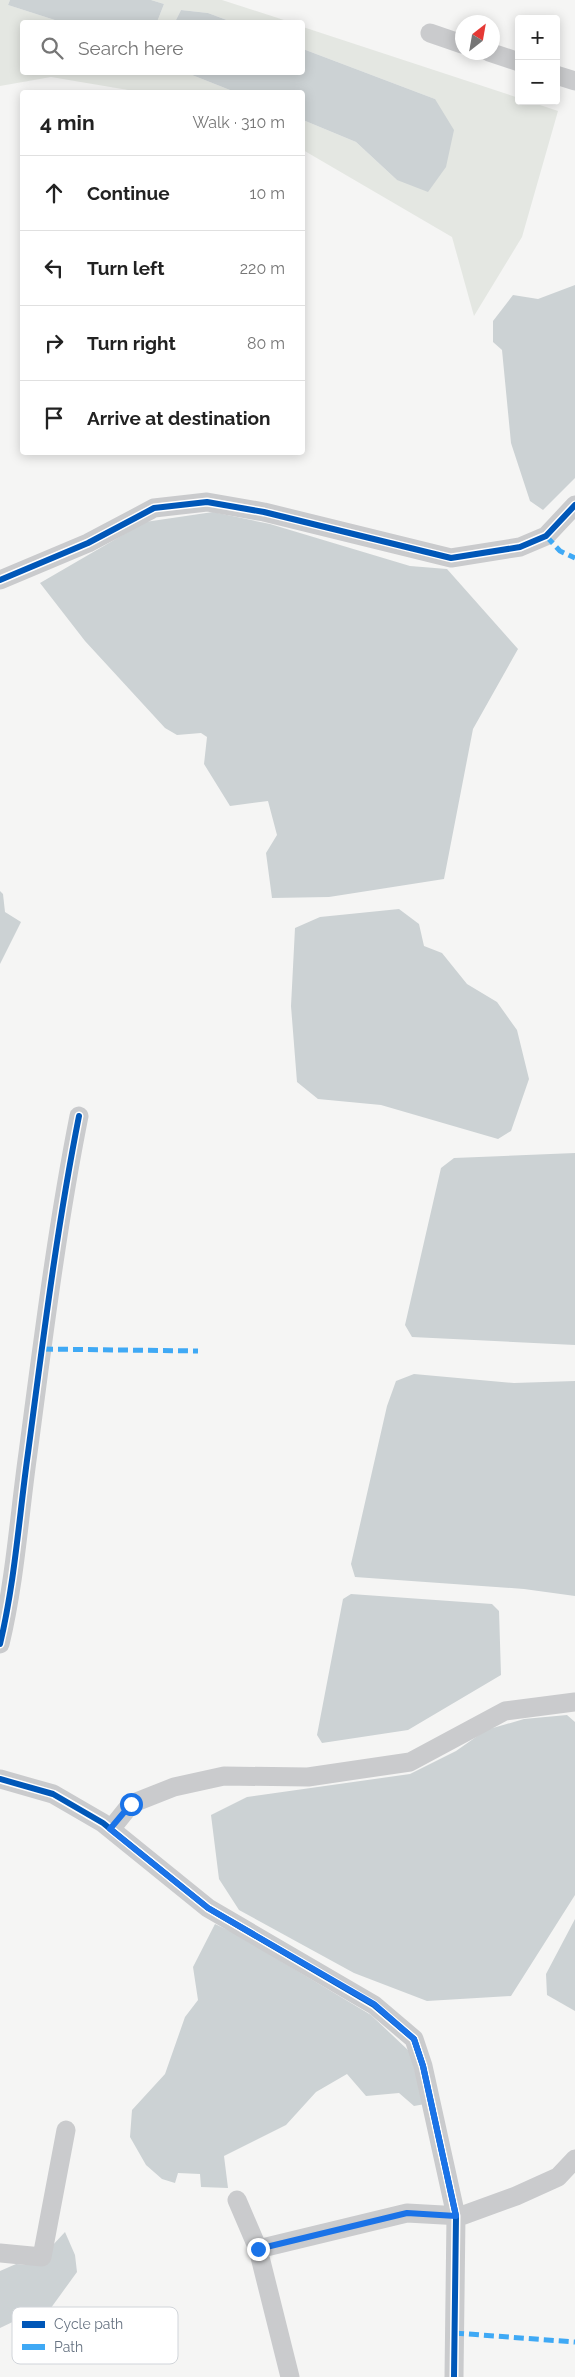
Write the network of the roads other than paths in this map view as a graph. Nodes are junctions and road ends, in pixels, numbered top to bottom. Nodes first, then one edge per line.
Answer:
1 (430, 33) dead end
2 (455, 42) edge
3 (500, 56) edge
4 (515, 61) edge
5 (560, 76) edge
6 (575, 81) edge
7 (575, 505) edge
8 (0, 580) edge
9 (79, 1116) dead end
10 (0, 1644) edge
11 (575, 1702) edge
12 (0, 1779) edge
13 (110, 1829) junction
14 (66, 2130) dead end
15 (575, 2159) edge
16 (237, 2200) dead end
17 (456, 2216) junction
18 (258, 2249) junction
19 (0, 2253) edge
20 (290, 2377) edge
21 (454, 2377) edge

1 - 2 street
3 - 4 street
5 - 6 street
7 - 8 street
9 - 10 street
11 - 13 street
12 - 13 street
13 - 17 street
14 - 19 street
15 - 17 street
16 - 18 street
17 - 18 street
17 - 21 street
18 - 20 street

